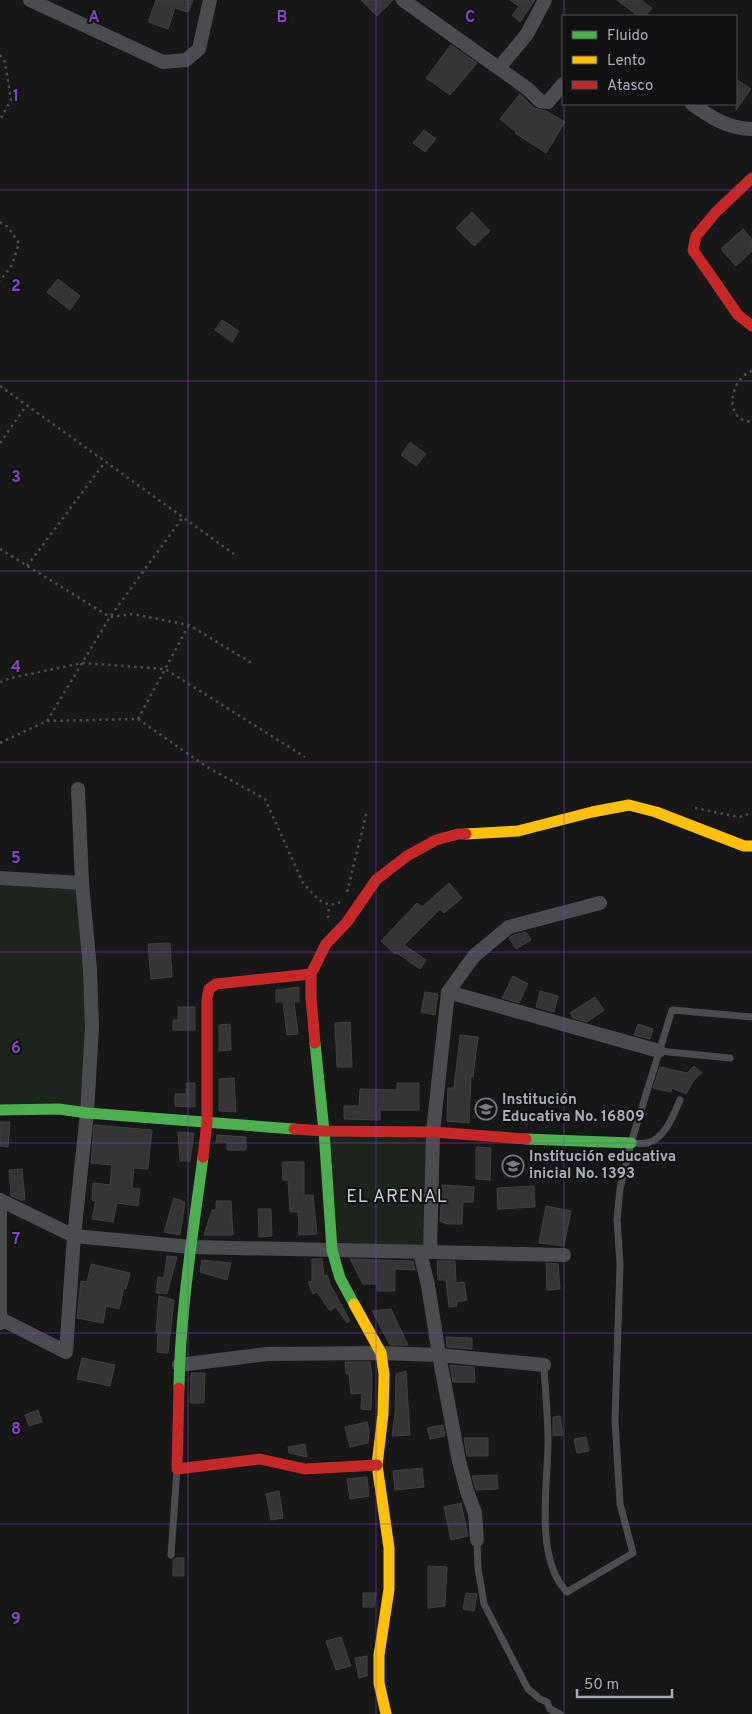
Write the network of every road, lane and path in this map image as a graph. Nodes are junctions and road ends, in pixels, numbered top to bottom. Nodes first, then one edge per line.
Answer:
1 (30, 0) edge
2 (210, 0) edge
3 (403, 0) edge
4 (545, 0) edge
5 (0, 55) edge
6 (499, 68) junction
7 (562, 85) edge
8 (693, 105) edge
9 (0, 120) edge
10 (752, 129) edge
11 (752, 178) edge
12 (0, 222) edge
13 (0, 281) edge
14 (752, 326) edge
15 (752, 371) edge
16 (0, 386) edge
17 (26, 406) junction
18 (752, 422) edge
19 (0, 443) edge
20 (104, 462) junction
21 (182, 517) junction
22 (0, 549) edge
23 (234, 554) dead end
24 (27, 566) junction
25 (110, 617) junction
26 (189, 625) junction
27 (82, 663) junction
28 (253, 664) dead end
29 (165, 669) junction
30 (0, 682) edge
31 (138, 719) junction
32 (47, 722) junction
33 (0, 743) edge
34 (305, 757) dead end
35 (78, 788) dead end
36 (366, 811) dead end
37 (752, 846) edge
38 (0, 878) edge
39 (82, 883) junction
40 (600, 904) dead end
41 (311, 974) junction
42 (448, 992) junction
43 (752, 1017) edge
44 (659, 1051) junction
45 (730, 1058) dead end
46 (680, 1100) dead end
47 (0, 1110) edge
48 (87, 1113) junction
49 (207, 1122) junction
50 (324, 1131) junction
51 (433, 1132) junction
52 (631, 1143) junction
53 (0, 1200) edge
54 (74, 1236) junction
55 (191, 1247) junction
56 (332, 1250) junction
57 (425, 1252) junction
58 (564, 1255) dead end
59 (1, 1319) edge
60 (0, 1323) edge
61 (381, 1354) junction
62 (439, 1355) junction
63 (179, 1365) junction
64 (544, 1365) joint
65 (377, 1465) junction
66 (177, 1469) junction
67 (477, 1540) joint
68 (171, 1555) dead end
69 (386, 1714) edge
70 (560, 1714) edge

1 - 2 street
3 - 6 street
4 - 6 street
5 - 9 path
6 - 7 street
8 - 10 street
11 - 14 street
12 - 13 path
15 - 18 path
16 - 17 path
17 - 19 path
17 - 20 path
20 - 21 path
20 - 24 path
21 - 23 path
21 - 25 path
22 - 24 path
24 - 25 path
25 - 26 path
25 - 27 path
26 - 28 path
26 - 29 path
27 - 29 path
27 - 30 path
27 - 32 path
29 - 31 path
29 - 34 path
31 - 32 path
31 - 36 path
32 - 33 path
35 - 39 street
37 - 41 street
38 - 39 street
39 - 48 street
40 - 42 street
41 - 49 street
41 - 50 street
42 - 44 street
42 - 51 street
43 - 44 lane
44 - 45 lane
44 - 52 lane
46 - 52 lane
47 - 48 street
48 - 49 street
48 - 54 street
49 - 50 street
49 - 55 street
50 - 51 street
50 - 56 street
51 - 52 street
51 - 57 street
52 - 64 lane
53 - 54 street
53 - 59 street
54 - 55 street
54 - 59 street
55 - 56 street
55 - 63 street
56 - 57 street
56 - 61 street
57 - 58 street
57 - 62 street
59 - 60 street
61 - 62 street
61 - 63 street
61 - 65 street
62 - 64 street
62 - 67 street
63 - 66 street
65 - 66 street
65 - 69 street
66 - 68 lane
67 - 70 lane

